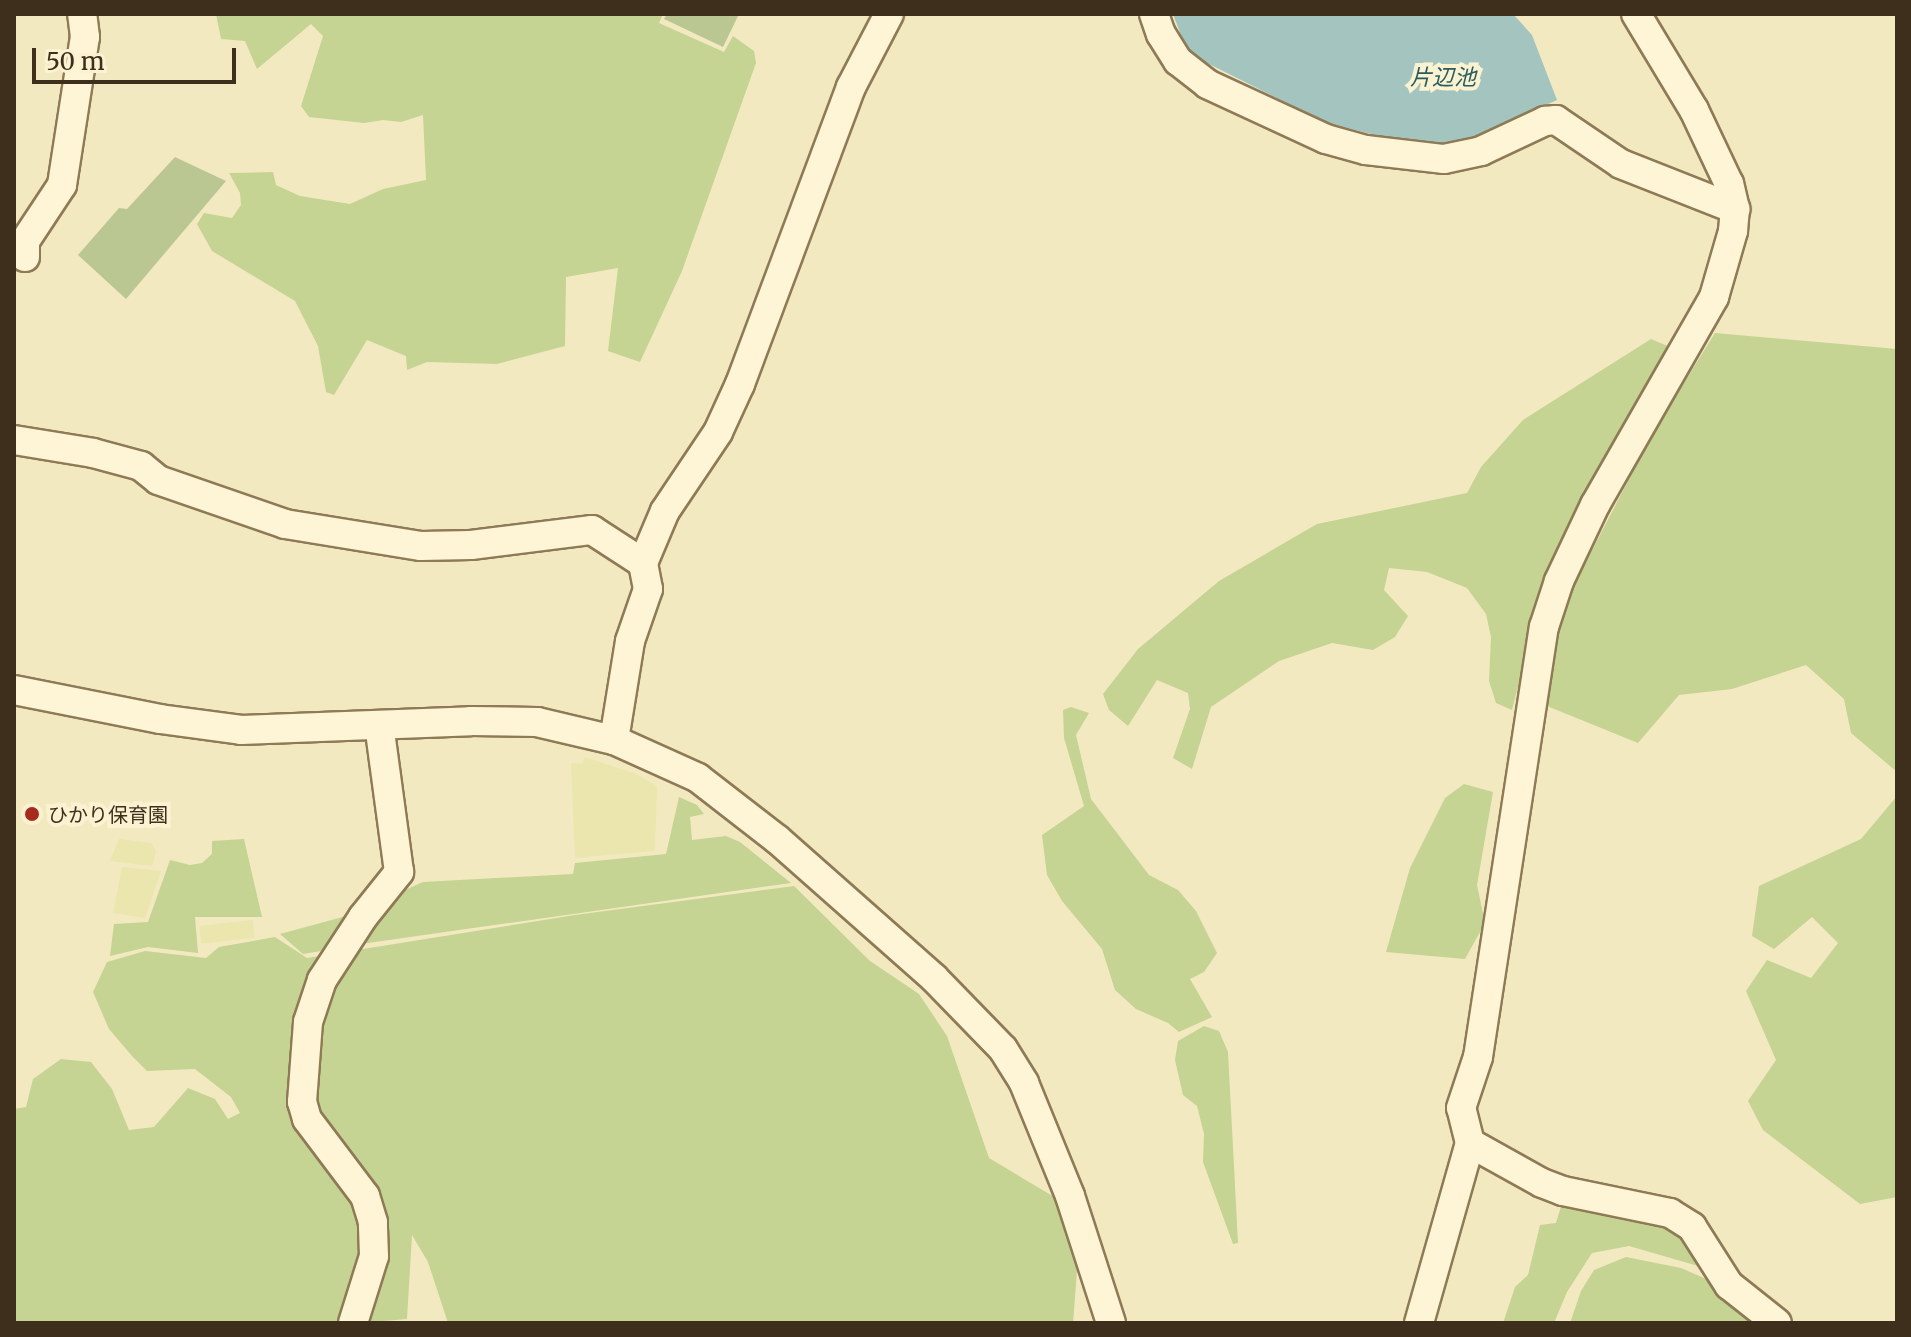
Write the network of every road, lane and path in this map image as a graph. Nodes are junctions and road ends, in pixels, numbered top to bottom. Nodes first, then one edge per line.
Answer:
1 (82, 14) edge
2 (889, 14) edge
3 (1154, 14) edge
4 (1636, 14) edge
5 (1735, 209) junction
6 (25, 257) dead end
7 (14, 440) edge
8 (643, 563) junction
9 (14, 690) edge
10 (379, 725) junction
11 (614, 740) junction
12 (1470, 1143) junction
13 (353, 1323) edge
14 (1111, 1323) edge
15 (1419, 1323) edge
16 (1777, 1323) edge

1 - 6 street
2 - 8 street
3 - 5 street
4 - 5 street
5 - 12 street
7 - 8 street
8 - 11 street
9 - 10 street
10 - 11 street
10 - 13 street
11 - 14 street
12 - 15 street
12 - 16 street

